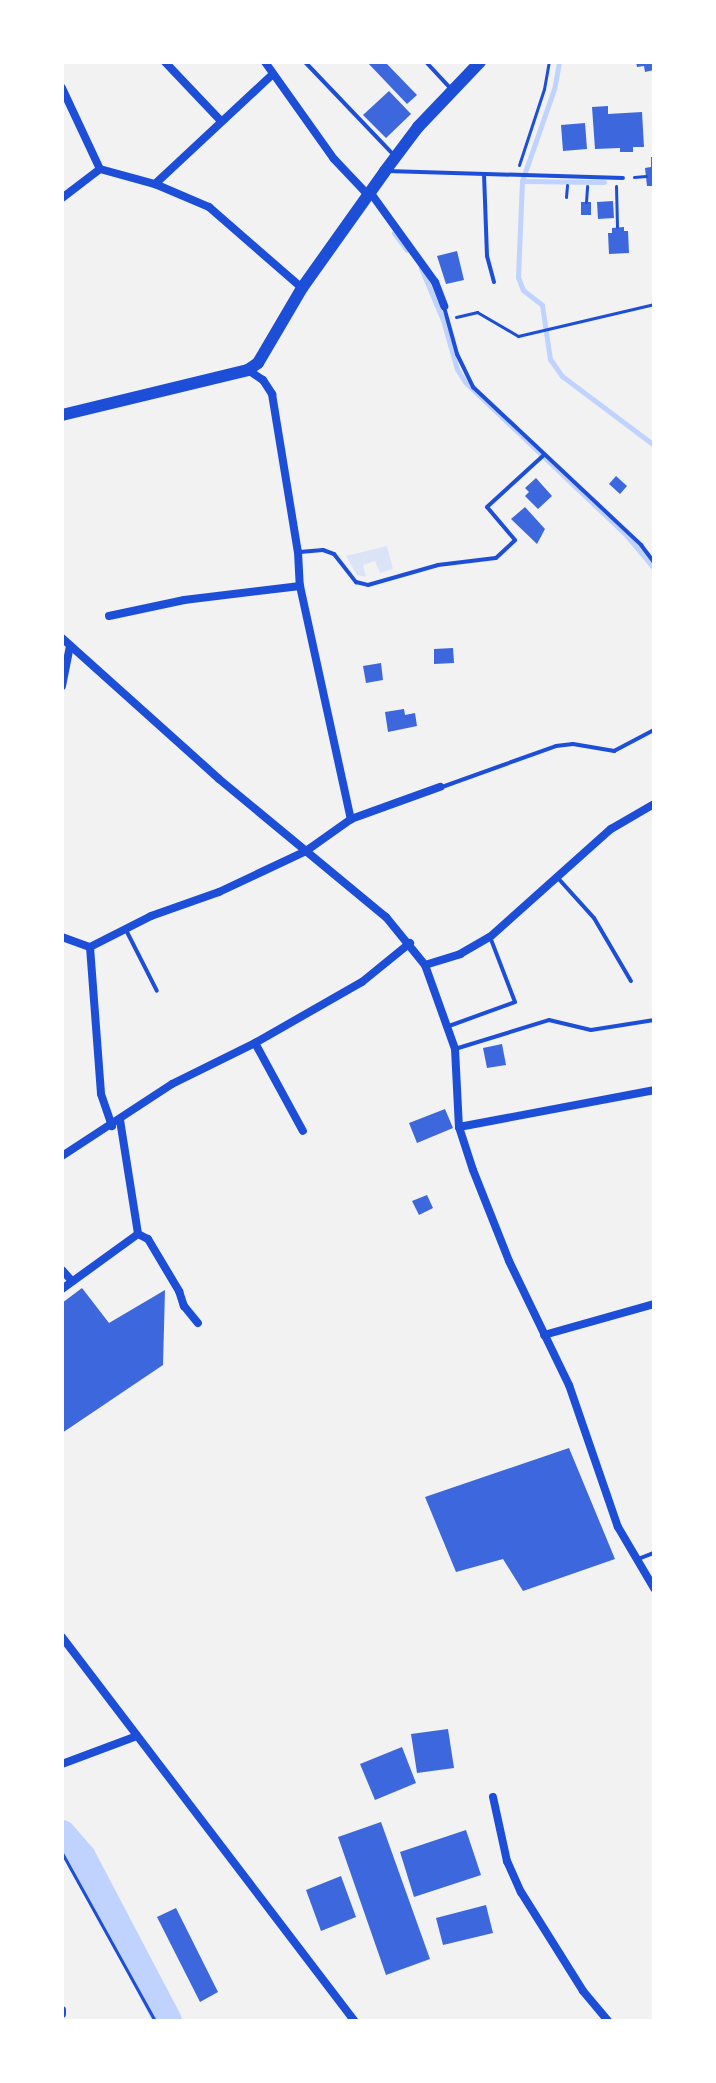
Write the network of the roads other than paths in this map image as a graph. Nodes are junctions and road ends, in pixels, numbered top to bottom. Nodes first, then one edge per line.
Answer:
1 (165, 62) edge
2 (265, 62) edge
3 (305, 62) edge
4 (426, 62) edge
5 (480, 62) edge
6 (273, 74) junction
7 (62, 88) edge
8 (452, 91) junction
9 (221, 121) junction
10 (396, 156) junction
11 (100, 169) junction
12 (385, 171) junction
13 (484, 174) junction
14 (623, 178) road end
15 (155, 184) junction
16 (369, 194) junction
17 (62, 198) edge
18 (494, 282) dead end
19 (302, 288) junction
20 (444, 306) joint
21 (248, 370) junction
22 (62, 415) edge
23 (544, 455) junction
24 (298, 552) junction
25 (654, 562) edge
26 (300, 586) junction
27 (109, 616) dead end
28 (62, 638) edge
29 (70, 646) junction
30 (62, 686) edge
31 (654, 730) edge
32 (440, 787) joint
33 (654, 804) edge
34 (351, 819) junction
35 (306, 851) junction
36 (557, 877) junction
37 (126, 930) junction
38 (62, 937) edge
39 (490, 937) junction
40 (410, 943) junction
41 (90, 947) junction
42 (425, 965) junction
43 (631, 981) dead end
44 (157, 991) dead end
45 (654, 1020) edge
46 (449, 1026) junction
47 (255, 1043) junction
48 (455, 1049) junction
49 (654, 1090) edge
50 (120, 1120) junction
51 (112, 1126) junction
52 (459, 1127) junction
53 (303, 1131) dead end
54 (62, 1156) edge
55 (138, 1234) junction
56 (62, 1270) edge
57 (72, 1281) junction
58 (62, 1289) edge
59 (654, 1304) edge
60 (198, 1323) dead end
61 (544, 1335) junction
62 (654, 1553) edge
63 (638, 1559) junction
64 (654, 1588) edge
65 (62, 1637) edge
66 (137, 1736) junction
67 (62, 1764) edge
68 (493, 1797) dead end
69 (355, 2021) edge
70 (608, 2021) edge

1 - 9 street
2 - 6 street
3 - 10 lane
4 - 8 lane
5 - 8 main road
6 - 9 street
6 - 16 street
7 - 11 street
8 - 10 main road
9 - 15 street
10 - 12 main road
11 - 15 street
11 - 17 street
12 - 13 lane
12 - 16 main road
13 - 14 lane
13 - 18 lane
15 - 19 street
16 - 19 main road
16 - 20 street
19 - 21 main road
20 - 23 lane
21 - 22 main road
21 - 24 street
23 - 24 lane
23 - 25 lane
24 - 26 street
26 - 27 street
26 - 34 street
28 - 29 street
29 - 30 street
29 - 35 street
31 - 32 lane
32 - 34 street
33 - 36 street
34 - 35 street
35 - 37 street
35 - 40 street
36 - 39 street
36 - 43 lane
37 - 41 street
37 - 44 lane
38 - 41 street
39 - 42 street
39 - 46 lane
40 - 42 street
40 - 47 street
41 - 51 street
42 - 46 street
45 - 48 lane
46 - 48 street
47 - 50 street
47 - 53 street
48 - 52 street
49 - 52 street
50 - 51 street
50 - 55 street
51 - 54 street
52 - 61 street
55 - 57 street
55 - 60 street
56 - 57 street
57 - 58 street
59 - 61 street
61 - 63 street
62 - 63 lane
63 - 64 street
65 - 66 street
66 - 67 street
66 - 69 street
68 - 70 street

